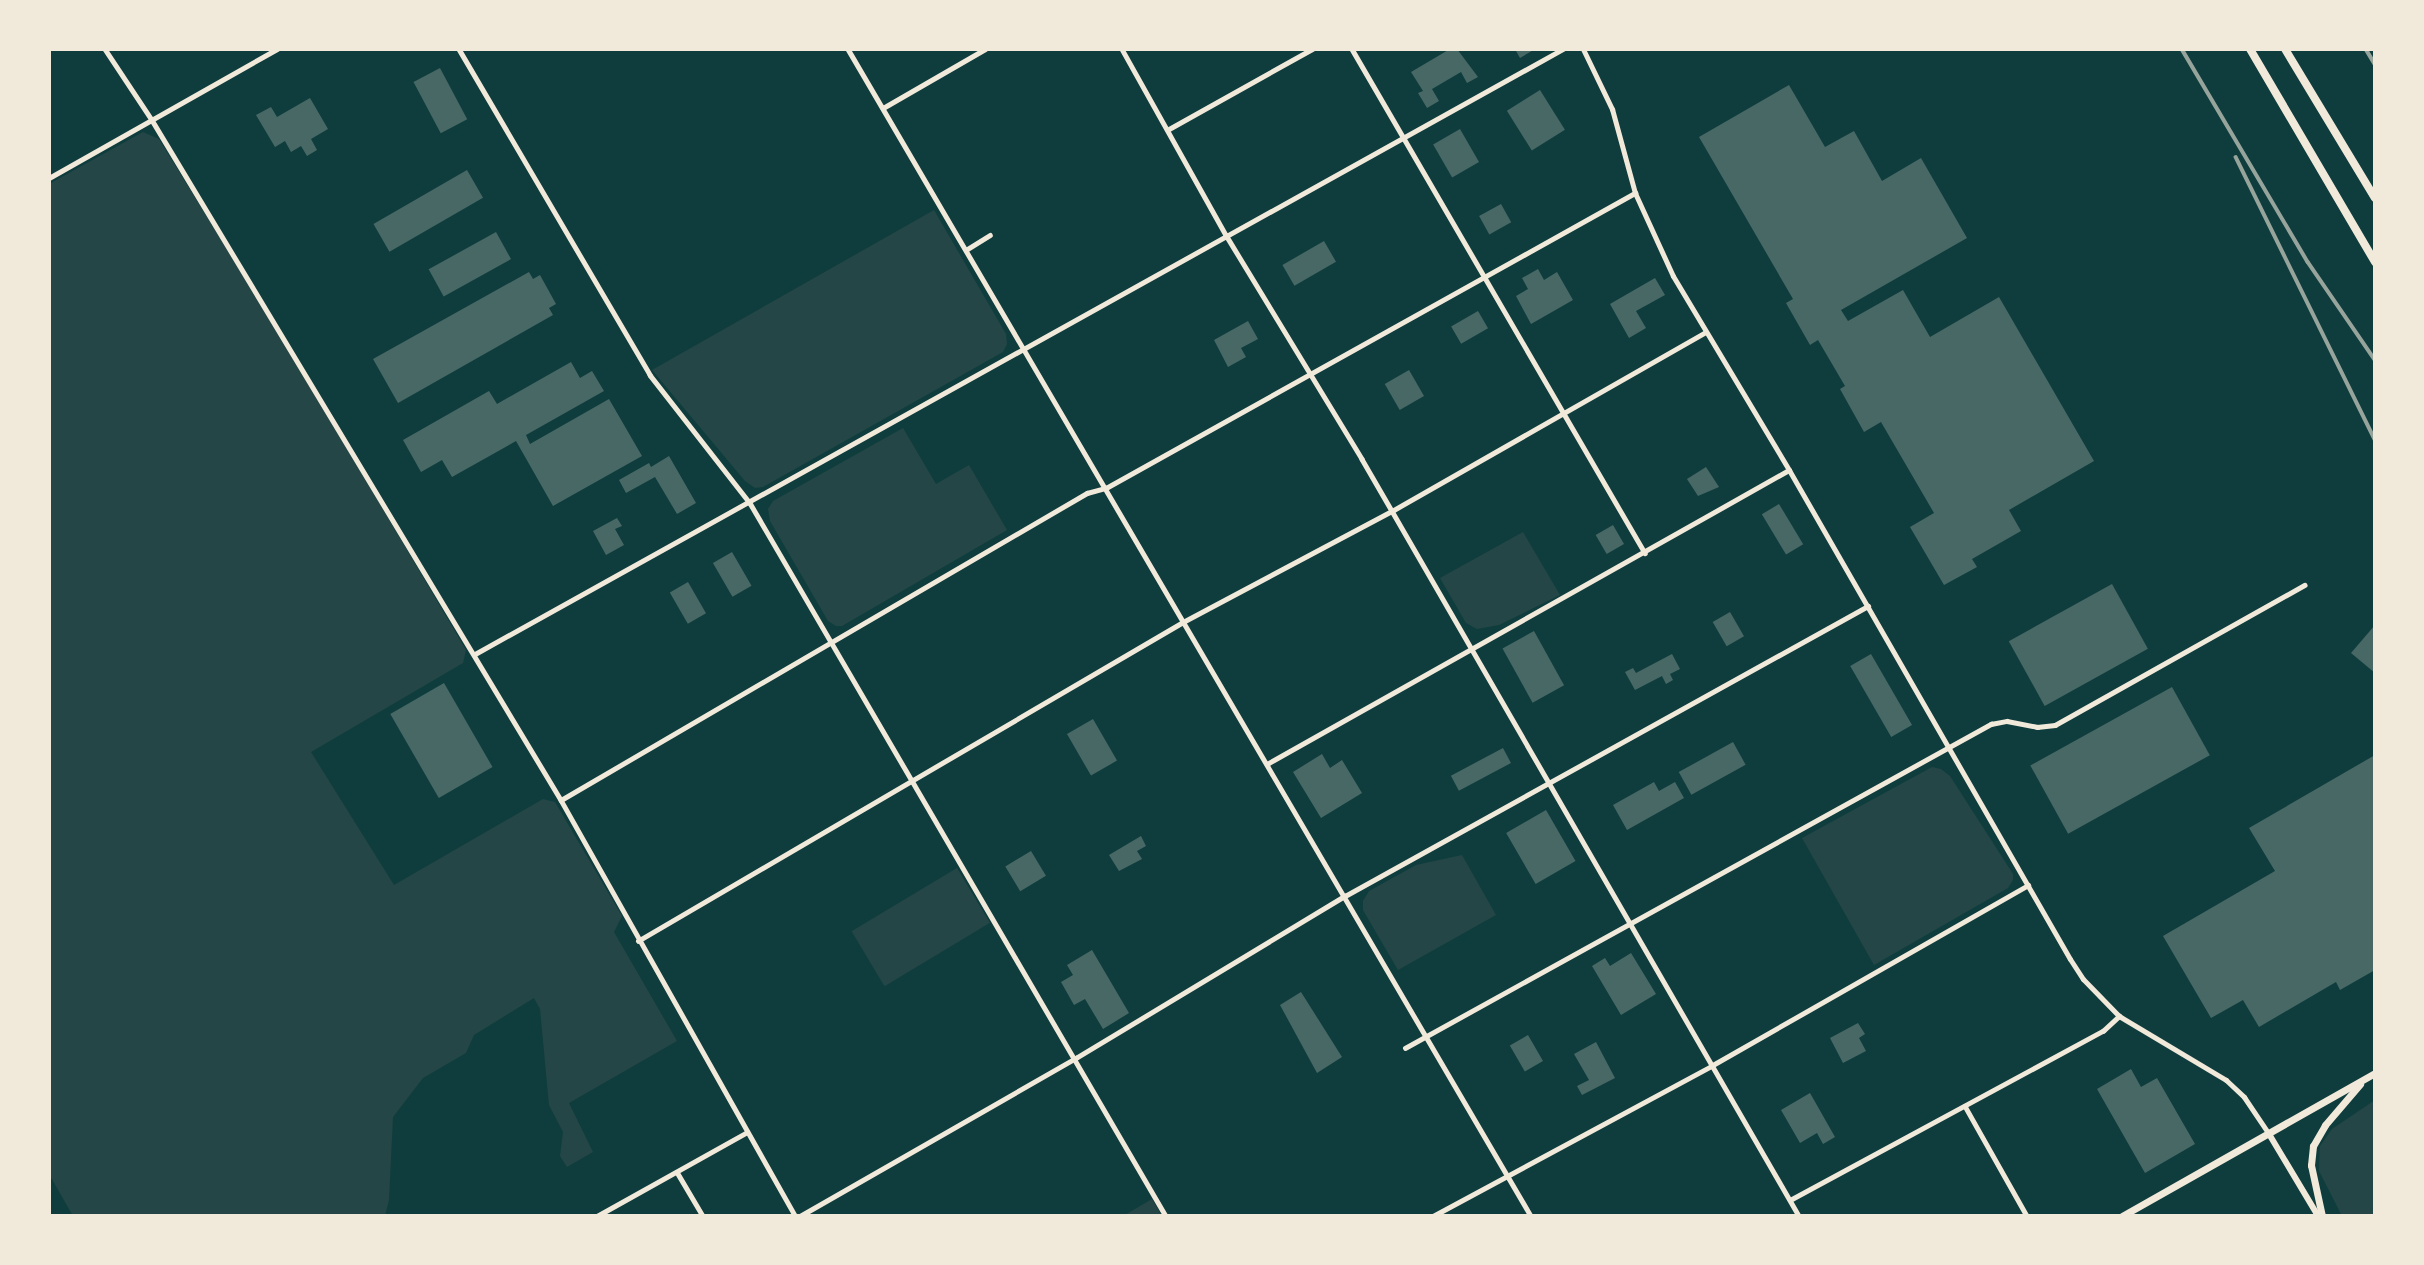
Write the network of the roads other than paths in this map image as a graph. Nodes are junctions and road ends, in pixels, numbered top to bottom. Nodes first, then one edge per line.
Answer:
1 (106, 49) edge
2 (277, 49) edge
3 (459, 49) edge
4 (848, 49) edge
5 (985, 49) edge
6 (1122, 49) edge
7 (1312, 49) edge
8 (1352, 49) edge
9 (1563, 49) edge
10 (1583, 49) edge
11 (2250, 49) edge
12 (2285, 49) edge
13 (883, 108) junction
14 (152, 120) junction
15 (1169, 130) junction
16 (1404, 139) junction
17 (49, 178) edge
18 (1635, 193) junction
19 (2375, 198) edge
20 (1226, 234) junction
21 (990, 235) dead end
22 (966, 250) junction
23 (2375, 262) edge
24 (1484, 276) junction
25 (1706, 332) junction
26 (1024, 352) junction
27 (1310, 373) junction
28 (1562, 412) junction
29 (1789, 470) junction
30 (1106, 488) junction
31 (750, 503) junction
32 (1392, 511) junction
33 (1645, 553) junction
34 (2304, 585) dead end
35 (1868, 607) junction
36 (1183, 622) junction
37 (830, 642) junction
38 (1471, 650) junction
39 (475, 654) junction
40 (1950, 747) junction
41 (1267, 764) junction
42 (911, 780) junction
43 (1547, 784) junction
44 (561, 800) junction
45 (2028, 885) junction
46 (1345, 896) junction
47 (1629, 922) junction
48 (638, 941) junction
49 (2119, 1016) junction
50 (1428, 1037) junction
51 (1405, 1048) dead end
52 (1076, 1058) junction
53 (1711, 1066) junction
54 (2375, 1073) edge
55 (2365, 1079) junction
56 (1965, 1106) junction
57 (747, 1132) junction
58 (2269, 1134) junction
59 (677, 1172) junction
60 (1508, 1177) junction
61 (1790, 1200) junction
62 (597, 1216) edge
63 (702, 1216) edge
64 (797, 1216) edge
65 (1166, 1216) edge
66 (1433, 1216) edge
67 (1531, 1216) edge
68 (1799, 1216) edge
69 (2027, 1216) edge
70 (2122, 1216) edge
71 (2320, 1216) edge

1 - 14 street
2 - 14 street
3 - 31 street
4 - 13 street
5 - 13 street
6 - 15 street
7 - 15 street
8 - 16 street
9 - 16 street
10 - 18 street
11 - 23 highway
12 - 19 highway
13 - 22 street
14 - 17 street
14 - 39 street
15 - 20 street
16 - 20 street
16 - 24 street
18 - 24 street
18 - 25 street
20 - 26 street
20 - 27 street
21 - 22 street
22 - 26 street
24 - 27 street
24 - 28 street
25 - 28 street
25 - 29 street
26 - 30 street
26 - 31 street
27 - 30 street
27 - 32 street
28 - 32 street
28 - 33 street
29 - 33 street
29 - 35 street
30 - 36 street
30 - 37 street
31 - 37 street
31 - 39 street
32 - 36 street
32 - 38 street
33 - 38 street
34 - 40 street
35 - 40 street
35 - 43 street
36 - 41 street
36 - 42 street
37 - 42 street
37 - 44 street
38 - 41 street
38 - 43 street
39 - 44 street
40 - 45 street
40 - 47 street
41 - 46 street
42 - 48 street
42 - 52 street
43 - 46 street
43 - 47 street
44 - 48 street
45 - 49 street
45 - 53 street
46 - 50 street
46 - 52 street
47 - 50 street
47 - 53 street
48 - 57 street
49 - 56 street
49 - 58 street
50 - 51 street
50 - 60 street
52 - 64 street
52 - 65 street
53 - 60 street
53 - 61 street
54 - 55 main road
55 - 58 main road
55 - 71 main road
56 - 61 street
56 - 69 street
57 - 59 street
57 - 64 street
58 - 70 main road
58 - 71 main road
59 - 62 street
59 - 63 street
60 - 66 street
60 - 67 street
61 - 68 street

